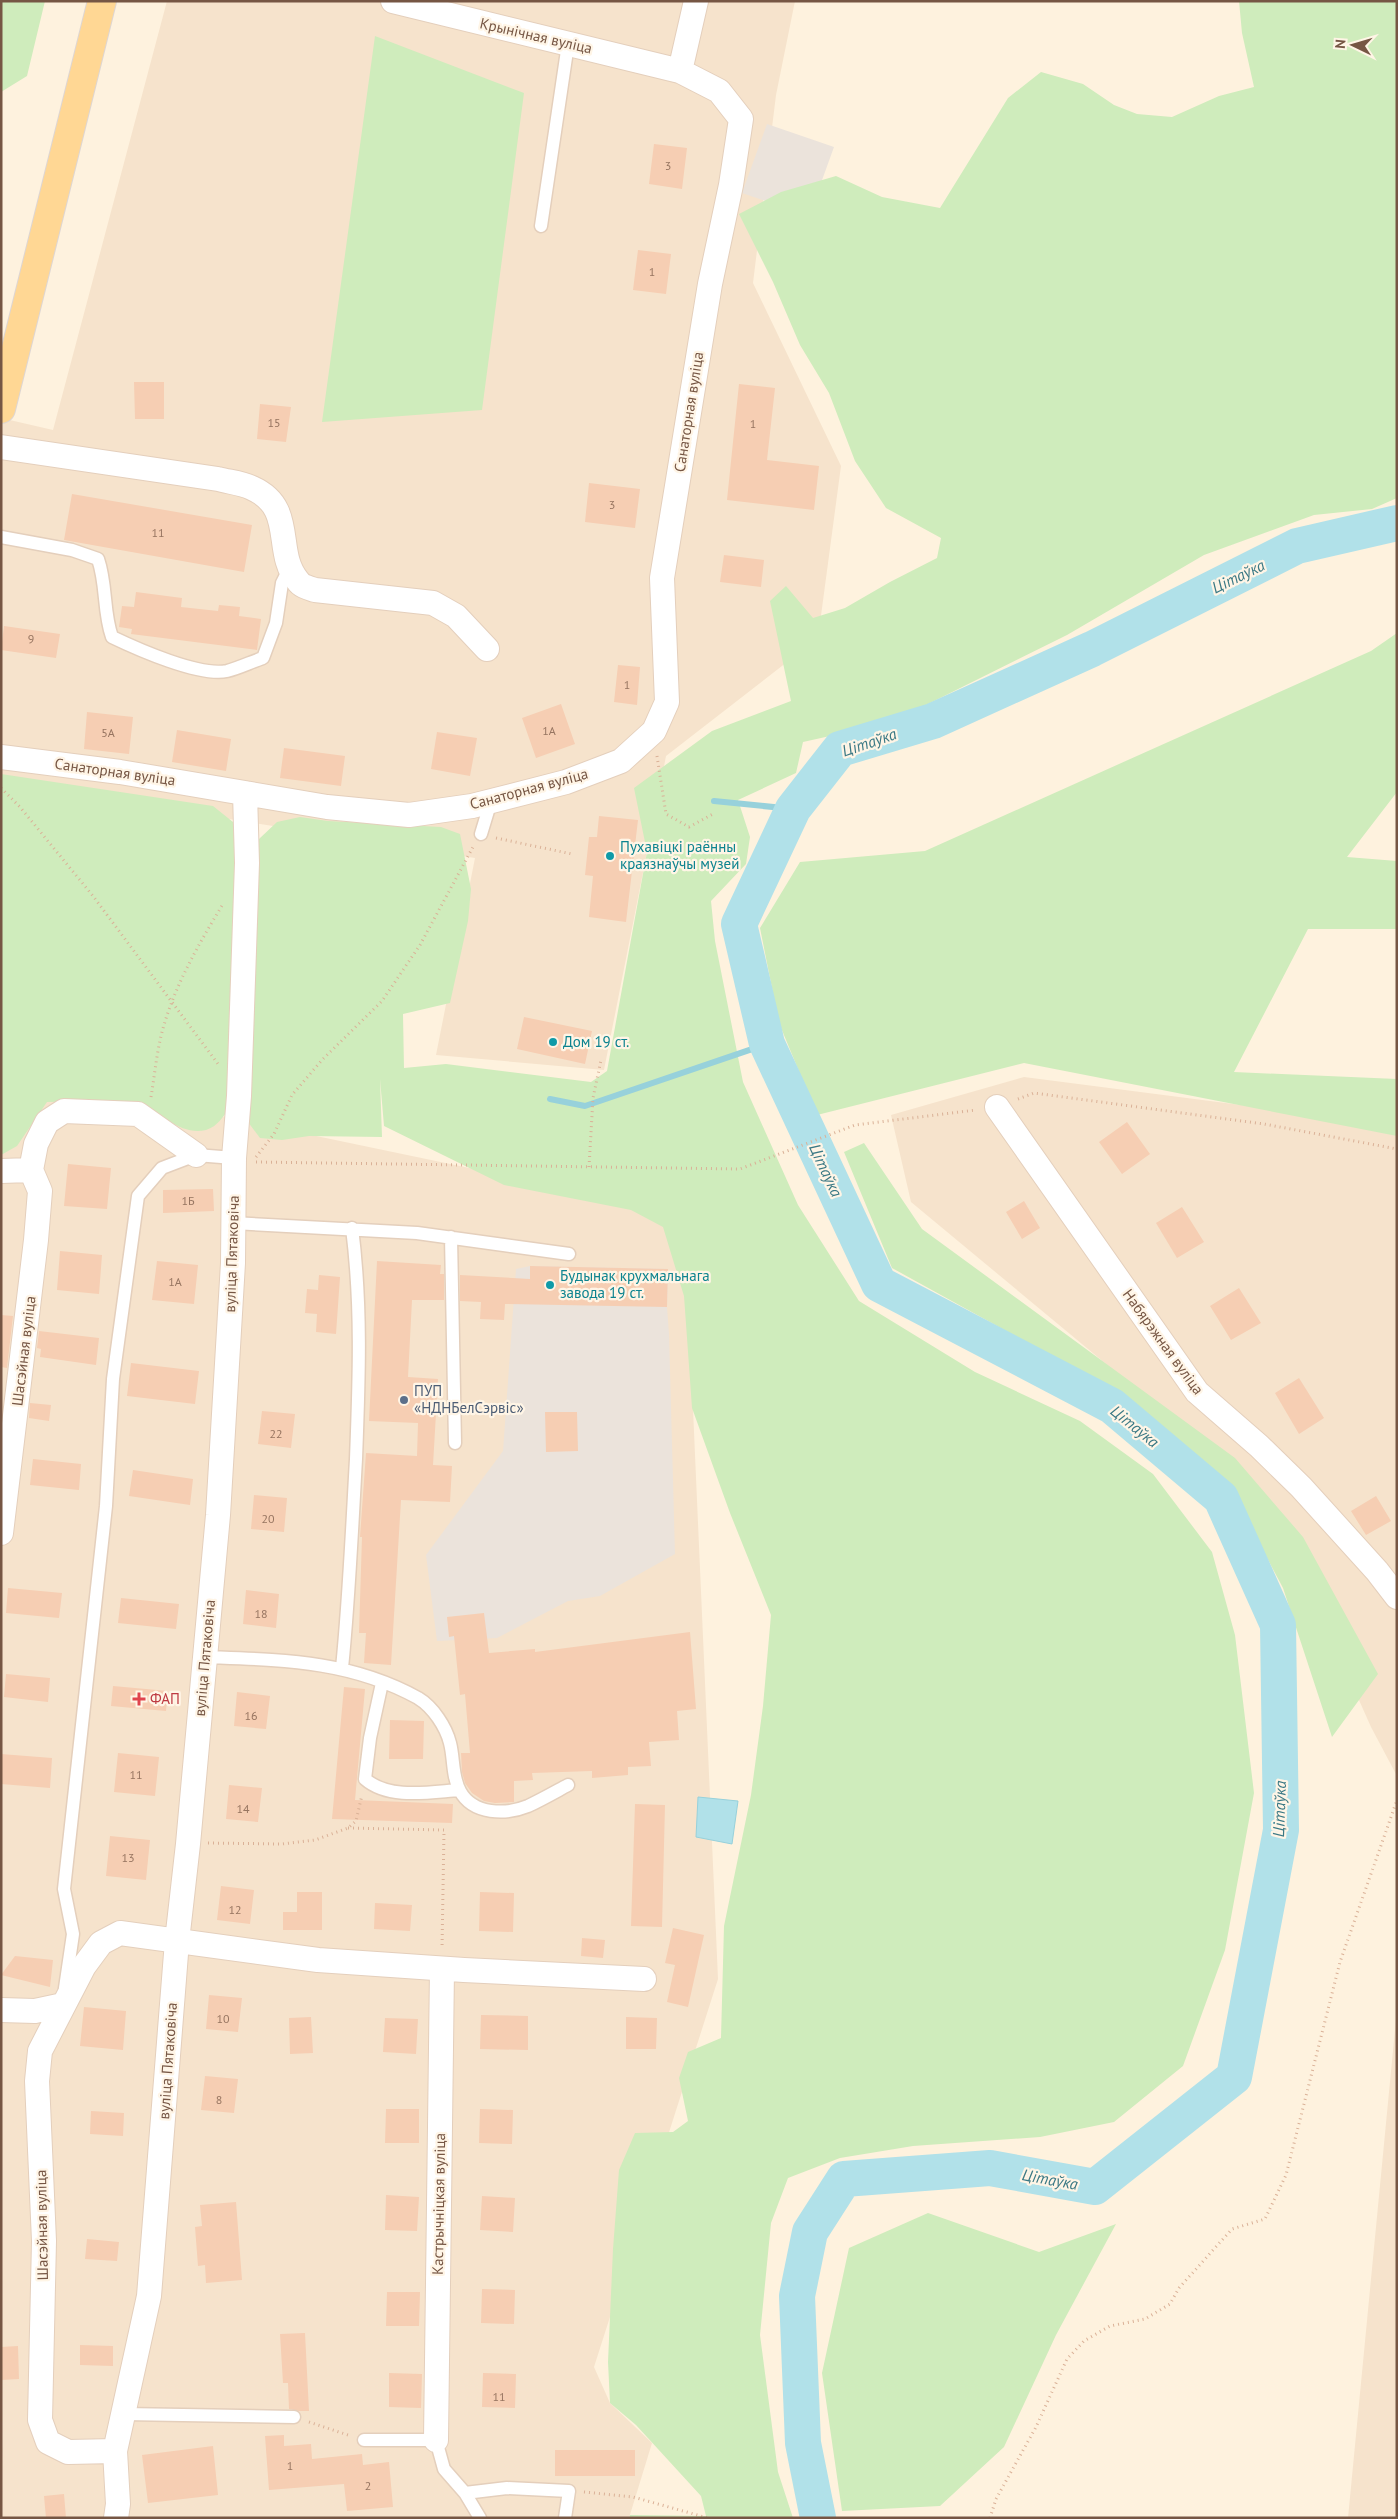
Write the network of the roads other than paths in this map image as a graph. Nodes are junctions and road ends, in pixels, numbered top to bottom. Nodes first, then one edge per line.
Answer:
1 (102, 1) edge
2 (393, 1) edge
3 (696, 1) edge
4 (568, 44) junction
5 (680, 71) junction
6 (541, 226) dead end
7 (710, 284) joint
8 (1, 409) edge
9 (1, 447) edge
10 (1, 537) edge
11 (289, 568) junction
12 (487, 649) dead end
13 (1, 757) edge
14 (245, 793) junction
15 (491, 801) junction
16 (481, 834) road end
17 (997, 1107) road end
18 (196, 1155) junction
19 (234, 1158) junction
20 (1, 1170) edge
21 (31, 1170) junction
22 (233, 1223) junction
23 (352, 1228) junction
24 (451, 1237) junction
25 (569, 1254) dead end
26 (455, 1443) dead end
27 (1, 1534) edge
28 (1397, 1597) edge
29 (205, 1657) junction
30 (342, 1668) junction
31 (382, 1682) junction
32 (568, 1785) dead end
33 (459, 1790) junction
34 (176, 1941) junction
35 (442, 1969) junction
36 (644, 1979) dead end
37 (62, 2005) junction
38 (1, 2010) edge
39 (124, 2414) junction
40 (294, 2417) road end
41 (364, 2440) road end
42 (436, 2440) junction
43 (115, 2451) junction
44 (465, 2493) junction
45 (116, 2518) edge
46 (480, 2518) edge
47 (566, 2518) edge

1 - 8 main road
2 - 4 street, Крынічная вуліца
3 - 5 street
4 - 5 street, Крынічная вуліца
4 - 6 lane
5 - 7 street, Крынічная вуліца
7 - 15 street, Санаторная вуліца
9 - 11 street
10 - 11 lane
11 - 12 street
13 - 14 street, Санаторная вуліца
14 - 15 street, Санаторная вуліца
14 - 19 street, вуліца Пятаковіча
15 - 16 lane
17 - 28 street, Набярэжная вуліца
18 - 19 lane
18 - 21 street
18 - 37 lane
19 - 22 street, вуліца Пятаковіча
20 - 21 street
21 - 27 street, Шасэйная вуліца
22 - 23 lane
22 - 29 street, вуліца Пятаковіча
23 - 24 lane
23 - 30 lane
24 - 25 lane
24 - 26 lane
29 - 30 lane
29 - 34 street, вуліца Пятаковіча
30 - 31 lane
31 - 33 lane
31 - 33 lane
32 - 33 lane
34 - 35 street, Шасэйная вуліца
34 - 37 street, Шасэйная вуліца
34 - 39 street, вуліца Пятаковіча
35 - 36 street, Шасэйная вуліца
35 - 42 street, Кастрычніцкая вуліца
37 - 38 street
37 - 43 street, Шасэйная вуліца
39 - 40 lane
39 - 43 street, вуліца Пятаковіча
41 - 42 lane
42 - 44 lane
43 - 45 street, вуліца Пятаковіча
44 - 46 lane
44 - 47 lane

